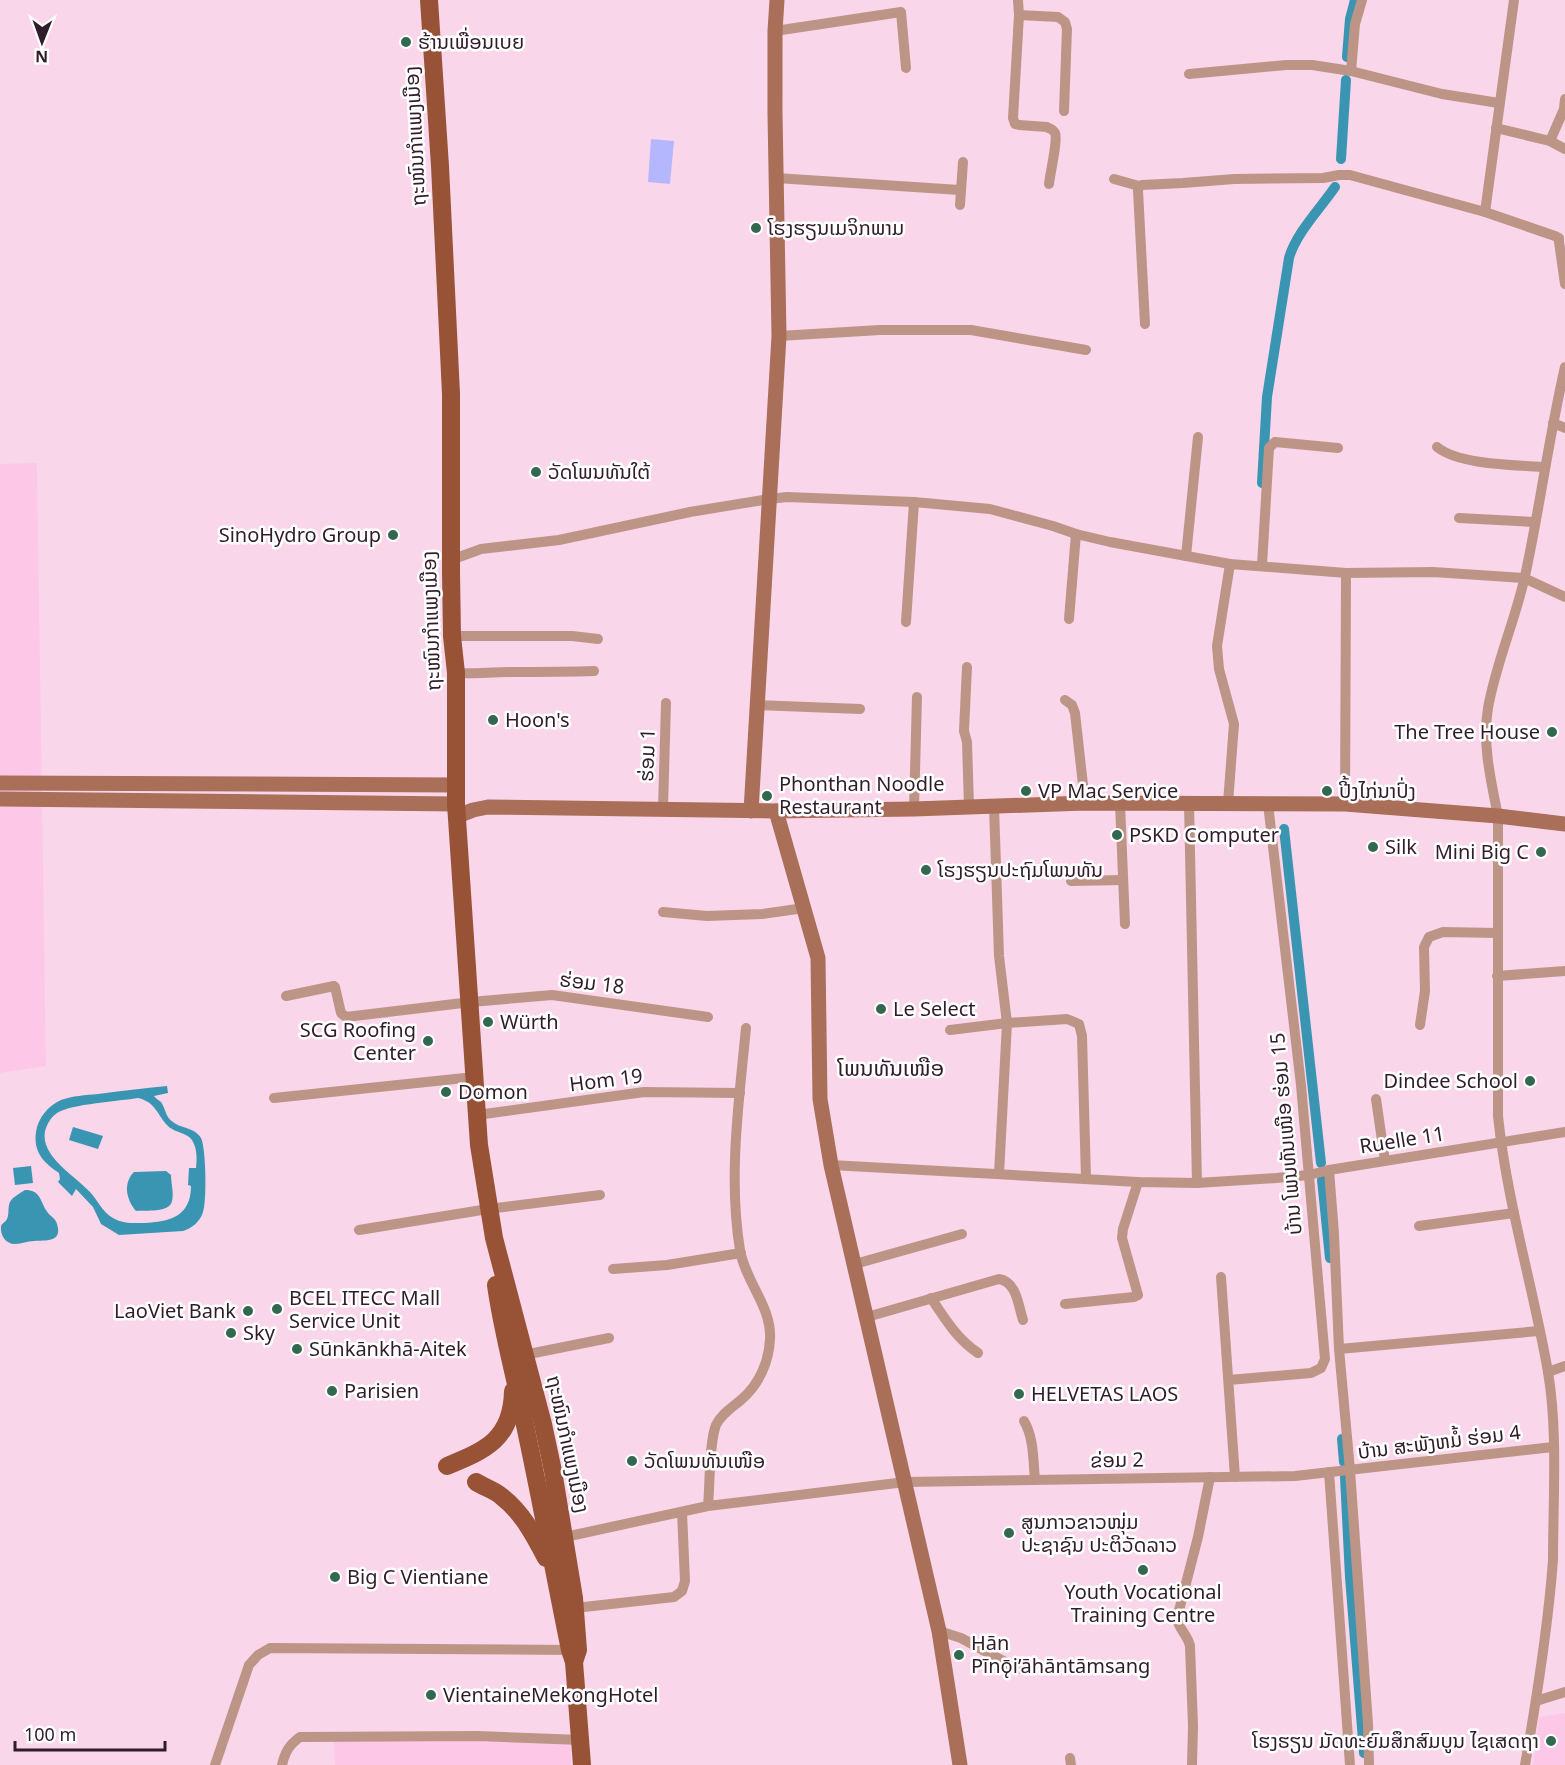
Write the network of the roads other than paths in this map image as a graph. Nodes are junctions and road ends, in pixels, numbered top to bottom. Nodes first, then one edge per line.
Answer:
1 (429, 0) edge
2 (777, 0) edge
3 (1018, 0) edge
4 (1362, 0) edge
5 (1514, 0) edge
6 (1019, 15) junction
7 (775, 31) junction
8 (906, 68) dead end
9 (1351, 71) junction
10 (1189, 75) dead end
11 (1565, 99) edge
12 (1499, 103) junction
13 (1064, 111) dead end
14 (1496, 128) junction
15 (1550, 141) junction
16 (1565, 149) edge
17 (963, 162) dead end
18 (776, 178) junction
19 (1114, 179) dead end
20 (1049, 184) dead end
21 (1139, 186) junction
22 (960, 190) junction
23 (960, 205) dead end
24 (1485, 212) junction
25 (1565, 284) edge
26 (1145, 324) dead end
27 (779, 336) junction
28 (1086, 350) dead end
29 (1565, 367) edge
30 (1552, 423) junction
31 (1565, 428) edge
32 (1198, 437) dead end
33 (1437, 447) dead end
34 (1338, 448) dead end
35 (1544, 467) junction
36 (769, 499) junction
37 (914, 502) junction
38 (1459, 518) dead end
39 (1535, 522) junction
40 (1076, 534) junction
41 (1186, 556) junction
42 (451, 560) junction
43 (1230, 564) junction
44 (1262, 566) junction
45 (1346, 573) junction
46 (1524, 578) junction
47 (1565, 597) edge
48 (1069, 619) dead end
49 (906, 622) dead end
50 (452, 636) junction
51 (598, 639) dead end
52 (967, 667) dead end
53 (594, 671) dead end
54 (456, 673) junction
55 (917, 697) dead end
56 (1065, 700) dead end
57 (666, 703) dead end
58 (758, 705) junction
59 (860, 709) dead end
60 (0, 783) edge
61 (456, 785) junction
62 (0, 799) edge
63 (1085, 803) junction
64 (1228, 803) junction
65 (1120, 804) junction
66 (1189, 804) junction
67 (1268, 804) junction
68 (1345, 804) junction
69 (994, 806) junction
70 (969, 807) junction
71 (663, 808) junction
72 (915, 809) junction
73 (457, 810) junction
74 (752, 811) junction
75 (776, 811) junction
76 (1498, 816) junction
77 (1565, 824) edge
78 (1123, 880) junction
79 (1071, 881) dead end
80 (804, 908) junction
81 (663, 912) dead end
82 (1125, 924) dead end
83 (1498, 933) junction
84 (1565, 971) edge
85 (1497, 976) junction
86 (286, 996) dead end
87 (471, 1002) junction
88 (708, 1017) dead end
89 (1007, 1023) junction
90 (1420, 1025) dead end
91 (746, 1028) dead end
92 (950, 1030) dead end
93 (474, 1077) junction
94 (740, 1093) junction
95 (274, 1098) dead end
96 (1376, 1099) dead end
97 (477, 1115) junction
98 (1565, 1132) edge
99 (1501, 1141) junction
100 (1385, 1161) junction
101 (831, 1165) junction
102 (1329, 1170) junction
103 (999, 1174) junction
104 (1309, 1174) junction
105 (1086, 1178) junction
106 (1138, 1182) junction
107 (1197, 1183) junction
108 (600, 1194) dead end
109 (488, 1209) junction
110 (1514, 1213) junction
111 (1419, 1226) dead end
112 (359, 1230) dead end
113 (962, 1234) dead end
114 (494, 1238) junction
115 (741, 1253) junction
116 (855, 1264) junction
117 (613, 1269) dead end
118 (1221, 1277) dead end
119 (931, 1298) junction
120 (1065, 1304) dead end
121 (867, 1317) junction
122 (1023, 1320) dead end
123 (1539, 1331) junction
124 (609, 1338) dead end
125 (1339, 1349) junction
126 (978, 1353) dead end
127 (524, 1355) junction
128 (1565, 1366) edge
129 (513, 1371) junction
130 (1548, 1372) junction
131 (1229, 1380) junction
132 (1024, 1420) dead end
133 (1553, 1447) junction
134 (540, 1451) junction
135 (447, 1466) dead end
136 (1350, 1470) junction
137 (544, 1472) junction
138 (1329, 1472) junction
139 (1210, 1477) junction
140 (1234, 1477) junction
141 (1035, 1480) junction
142 (476, 1482) dead end
143 (905, 1482) junction
144 (708, 1506) junction
145 (682, 1512) junction
146 (564, 1537) junction
147 (556, 1578) junction
148 (575, 1608) junction
149 (939, 1631) junction
150 (574, 1654) junction
151 (1018, 1669) dead end
152 (1565, 1692) edge
153 (1536, 1701) junction
154 (581, 1740) junction
155 (215, 1765) edge
156 (282, 1765) edge
157 (582, 1765) edge
158 (960, 1765) edge
159 (1192, 1765) edge
160 (1350, 1765) edge
161 (1369, 1765) edge
162 (1525, 1765) edge

1 - 42 main road, ຖະໜົນກຳແພງເມືອງ
2 - 7 street
3 - 6 street
4 - 9 street
5 - 12 street
6 - 13 street
6 - 20 street
7 - 8 street
7 - 18 street
9 - 10 street
9 - 12 street
11 - 15 street
12 - 14 street
14 - 15 street
14 - 24 street
15 - 16 street
17 - 22 street
18 - 22 street
18 - 27 street
19 - 21 street
21 - 24 street
21 - 26 street
22 - 23 street
24 - 25 street
27 - 28 street
27 - 36 street
29 - 30 street
30 - 31 street
30 - 35 street
32 - 41 street
33 - 35 street
34 - 44 street
35 - 39 street
36 - 37 street
36 - 42 street
36 - 58 street
37 - 40 street
37 - 49 street
38 - 39 street
39 - 46 street
40 - 41 street
40 - 48 street
41 - 43 street
42 - 50 main road, ຖະໜົນກຳແພງເມືອງ
43 - 44 street
43 - 64 street
44 - 45 street
45 - 46 street
45 - 68 street
46 - 47 street
46 - 76 street
50 - 51 street
50 - 54 main road, ຖະໜົນກຳແພງເມືອງ
52 - 70 street
53 - 54 street
54 - 61 main road, ຖະໜົນກຳແພງເມືອງ
55 - 72 street
56 - 63 street
57 - 71 street, ຮ່ອມ 1
58 - 59 street
58 - 74 street
60 - 61 street
61 - 73 main road, ຖະໜົນກຳແພງເມືອງ
62 - 73 street
63 - 65 street
63 - 69 street
64 - 66 street
64 - 67 street
65 - 66 street
65 - 78 street
66 - 107 street
67 - 68 street
67 - 104 street, ບ້ານ ໂພນທັນເໜືອ ຮ່ອມ 15
68 - 76 street
69 - 70 street
69 - 89 street
70 - 72 street
71 - 73 street
71 - 74 street
72 - 75 street
73 - 87 main road, ຖະໜົນກຳແພງເມືອງ
74 - 75 street
75 - 80 street
76 - 77 street
76 - 83 street
78 - 79 street
78 - 82 street
80 - 81 street
80 - 101 street
83 - 85 street
83 - 90 street
84 - 85 street
85 - 99 street
86 - 87 street, ຮ່ອມ 18
87 - 88 street, ຮ່ອມ 18
87 - 93 main road, ຖະໜົນກຳແພງເມືອງ
89 - 92 street
89 - 103 street
89 - 105 street
91 - 94 street
93 - 95 street
93 - 97 main road, ຖະໜົນກຳແພງເມືອງ
94 - 97 street, Hom 19
94 - 115 street
96 - 100 street
97 - 109 main road, ຖະໜົນກຳແພງເມືອງ
98 - 99 street, Ruelle 11
99 - 100 street, Ruelle 11
99 - 110 street
100 - 102 street, Ruelle 11
101 - 103 street, Ruelle 11
101 - 116 street
102 - 104 street, Ruelle 11
102 - 125 street
103 - 105 street, Ruelle 11
104 - 107 street, Ruelle 11
104 - 131 street, ບ້ານ ໂພນທັນເໜືອ ຮ່ອມ 15
105 - 106 street, Ruelle 11
106 - 107 street, Ruelle 11
106 - 120 street
108 - 109 street
109 - 112 street
109 - 114 main road, ຖະໜົນກຳແພງເມືອງ
110 - 111 street
110 - 123 street
113 - 116 street
114 - 127 main road, ຖະໜົນກຳແພງເມືອງ
114 - 129 main road, ຖະໜົນກຳແພງເມືອງ
115 - 117 street
115 - 144 street
116 - 121 street
118 - 131 street
119 - 121 street
119 - 122 street
119 - 126 street
121 - 143 street
123 - 125 street
123 - 130 street
124 - 127 street
125 - 136 street
127 - 134 main road, ຖະໜົນກຳແພງເມືອງ
128 - 130 street
129 - 134 main road, ຖະໜົນກຳແພງເມືອງ
129 - 135 main road
130 - 133 street
131 - 140 street
132 - 141 street
133 - 136 street, ບ້ານ ສະພັງຫມໍ້ ຮ່ອມ 4
133 - 153 street
134 - 137 main road, ຖະໜົນກຳແພງເມືອງ
136 - 138 street, ບ້ານ ສະພັງຫມໍ້ ຮ່ອມ 4
136 - 161 street
137 - 146 main road, ຖະໜົນກຳແພງເມືອງ
137 - 147 main road, ຖະໜົນກຳແພງເມືອງ
138 - 140 street, ຂ່ອມ 2
138 - 160 street
139 - 140 street, ຂ່ອມ 2
139 - 141 street, ຂ່ອມ 2
139 - 159 street
141 - 143 street, ຂ່ອມ 2
142 - 147 main road
143 - 144 street, ຂ່ອມ 2
143 - 149 street
144 - 145 street, ຂ່ອມ 2
145 - 146 street, ຂ່ອມ 2
145 - 148 street
146 - 148 main road, ຖະໜົນກຳແພງເມືອງ
147 - 150 main road, ຖະໜົນກຳແພງເມືອງ
148 - 150 main road, ຖະໜົນກຳແພງເມືອງ
149 - 151 street
149 - 158 street
150 - 154 main road, ຖະໜົນກຳແພງເມືອງ
150 - 155 street
152 - 153 street
153 - 162 street
154 - 156 street
154 - 157 main road, ຖະໜົນກຳແພງເມືອງ

